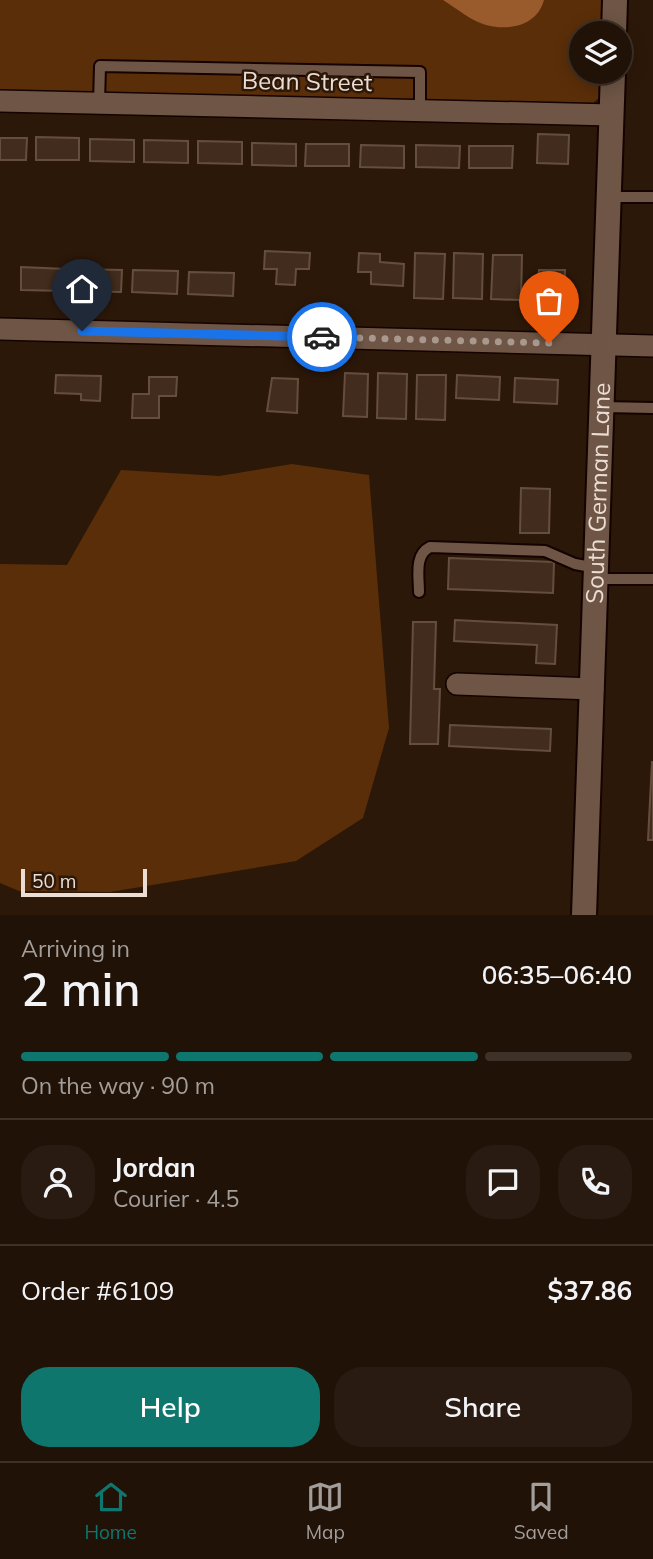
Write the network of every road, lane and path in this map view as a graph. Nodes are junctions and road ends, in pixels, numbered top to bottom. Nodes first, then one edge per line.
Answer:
1 (615, 0) edge
2 (614, 21) edge
3 (613, 84) edge
4 (0, 101) edge
5 (99, 103) junction
6 (420, 111) junction
7 (612, 115) junction
8 (609, 197) junction
9 (653, 197) edge
10 (0, 329) edge
11 (604, 344) junction
12 (653, 346) edge
13 (602, 407) junction
14 (653, 408) edge
15 (597, 574) junction
16 (653, 579) edge
17 (419, 592) dead end
18 (457, 684) dead end
19 (593, 689) junction
20 (584, 915) edge

1 - 2 street
3 - 7 street, South German Lane
4 - 5 street, Bean Street
5 - 6 street, Bean Street
5 - 6 lane
6 - 7 street, Bean Street
7 - 8 street, South German Lane
8 - 9 lane
8 - 11 street, South German Lane
10 - 11 street
11 - 12 street
11 - 13 street, South German Lane
13 - 14 lane
13 - 15 street, South German Lane
15 - 16 lane
15 - 17 lane
15 - 19 street, South German Lane
18 - 19 street
19 - 20 street, South German Lane

